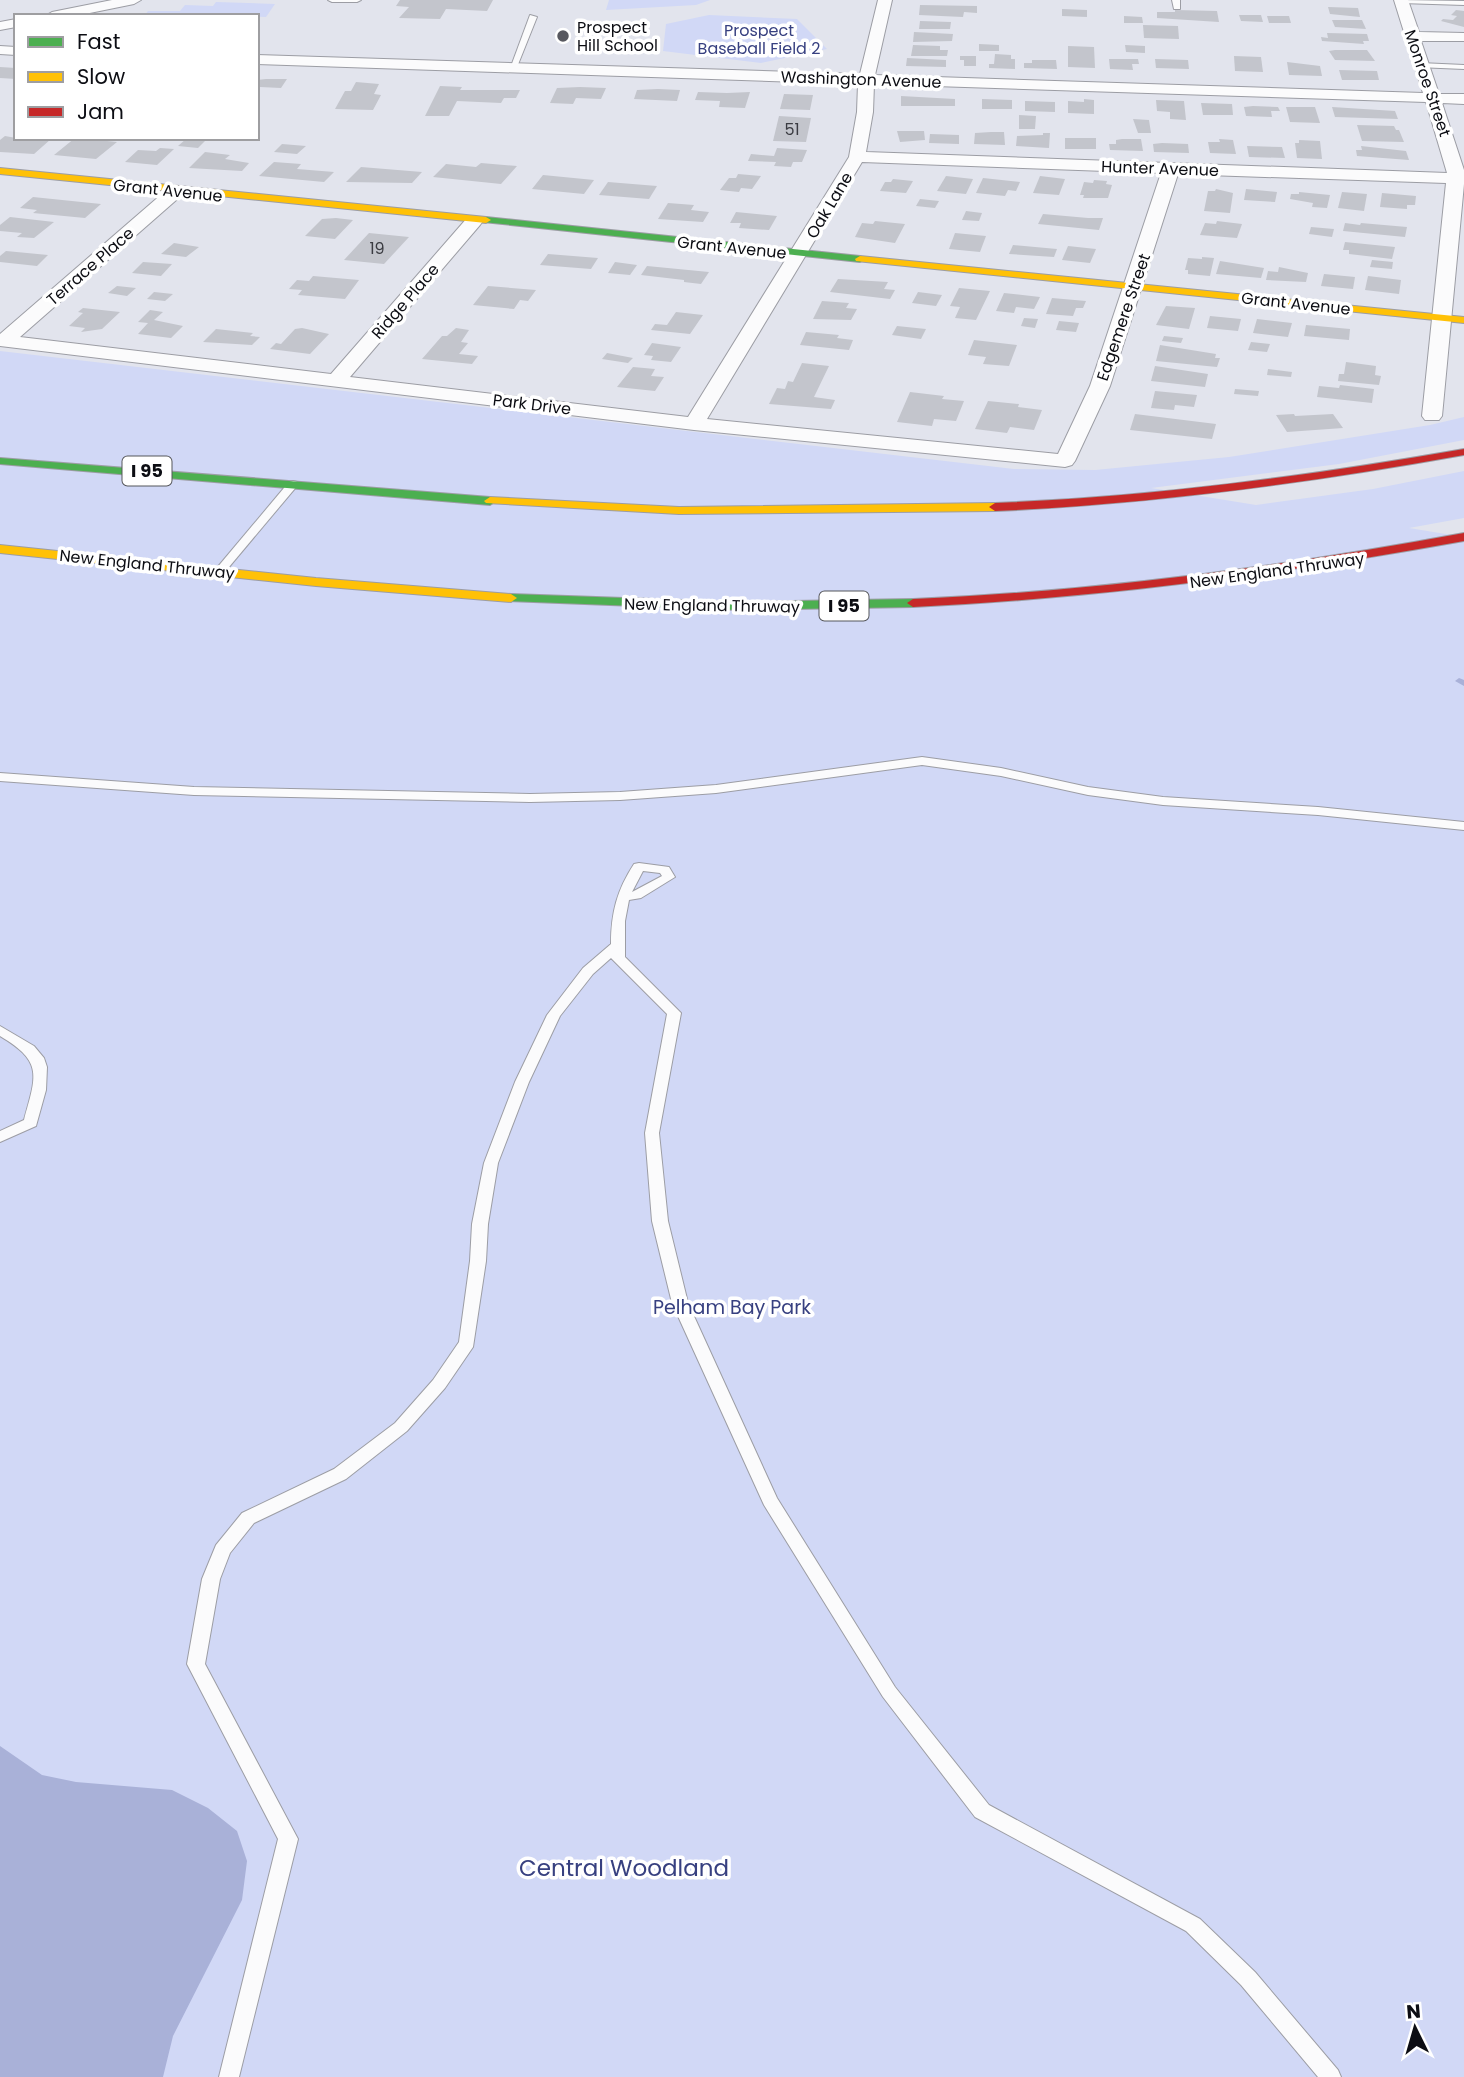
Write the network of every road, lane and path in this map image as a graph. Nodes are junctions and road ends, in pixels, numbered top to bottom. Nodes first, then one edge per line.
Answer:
1 (134, 0) edge
2 (332, 0) edge
3 (357, 0) edge
4 (885, 0) edge
5 (1401, 1) edge
6 (1464, 3) edge
7 (62, 14) edge
8 (533, 18) dead end
9 (1411, 36) junction
10 (1464, 37) edge
11 (259, 59) edge
12 (1420, 65) junction
13 (513, 67) junction
14 (1464, 67) edge
15 (866, 80) junction
16 (1430, 98) junction
17 (1464, 99) edge
18 (857, 157) junction
19 (1171, 169) junction
20 (0, 172) edge
21 (1460, 179) edge
22 (176, 191) junction
23 (474, 221) junction
24 (800, 254) junction
25 (1134, 287) junction
26 (1443, 318) junction
27 (1464, 320) edge
28 (2, 341) edge
29 (336, 381) junction
30 (1432, 416) dead end
31 (694, 424) junction
32 (1464, 452) edge
33 (0, 461) edge
34 (1065, 461) joint
35 (293, 484) junction
36 (1464, 537) edge
37 (0, 549) edge
38 (220, 571) junction
39 (0, 777) edge
40 (1464, 826) edge
41 (622, 898) dead end
42 (617, 946) junction
43 (0, 1030) edge
44 (0, 1137) edge
45 (229, 2077) edge
46 (1331, 2077) edge

1 - 7 street
2 - 3 lane
4 - 15 street, Oak Lane
5 - 6 lane
5 - 9 street, Monroe Street
8 - 13 lane
9 - 10 street
9 - 12 street, Monroe Street
11 - 13 street, Washington Avenue
12 - 14 lane
12 - 16 street, Monroe Street
13 - 15 street, Washington Avenue
15 - 16 street, Washington Avenue
15 - 18 street, Oak Lane
16 - 17 street, Washington Avenue
16 - 21 street, Monroe Street
18 - 19 street, Hunter Avenue
18 - 24 street, Oak Lane
19 - 21 street, Hunter Avenue
19 - 25 street, Edgemere Street
20 - 22 main road, Grant Avenue
21 - 26 street, Monroe Street
22 - 23 main road, Grant Avenue
22 - 28 street, Terrace Place
23 - 24 main road, Grant Avenue
23 - 29 street, Ridge Place
24 - 25 main road, Grant Avenue
24 - 31 street, Oak Lane
25 - 26 main road, Grant Avenue
25 - 34 street, Edgemere Street
26 - 27 main road, Grant Avenue
26 - 30 street, Monroe Street
28 - 29 street, Park Drive
29 - 31 street, Park Drive
31 - 34 street, Park Drive
32 - 35 main road, I 95
33 - 35 main road, I 95
35 - 38 lane
36 - 38 main road, New England Thruway / I 95
37 - 38 main road, New England Thruway / I 95
39 - 40 lane
41 - 42 lane
42 - 45 lane
42 - 46 lane
43 - 44 lane

